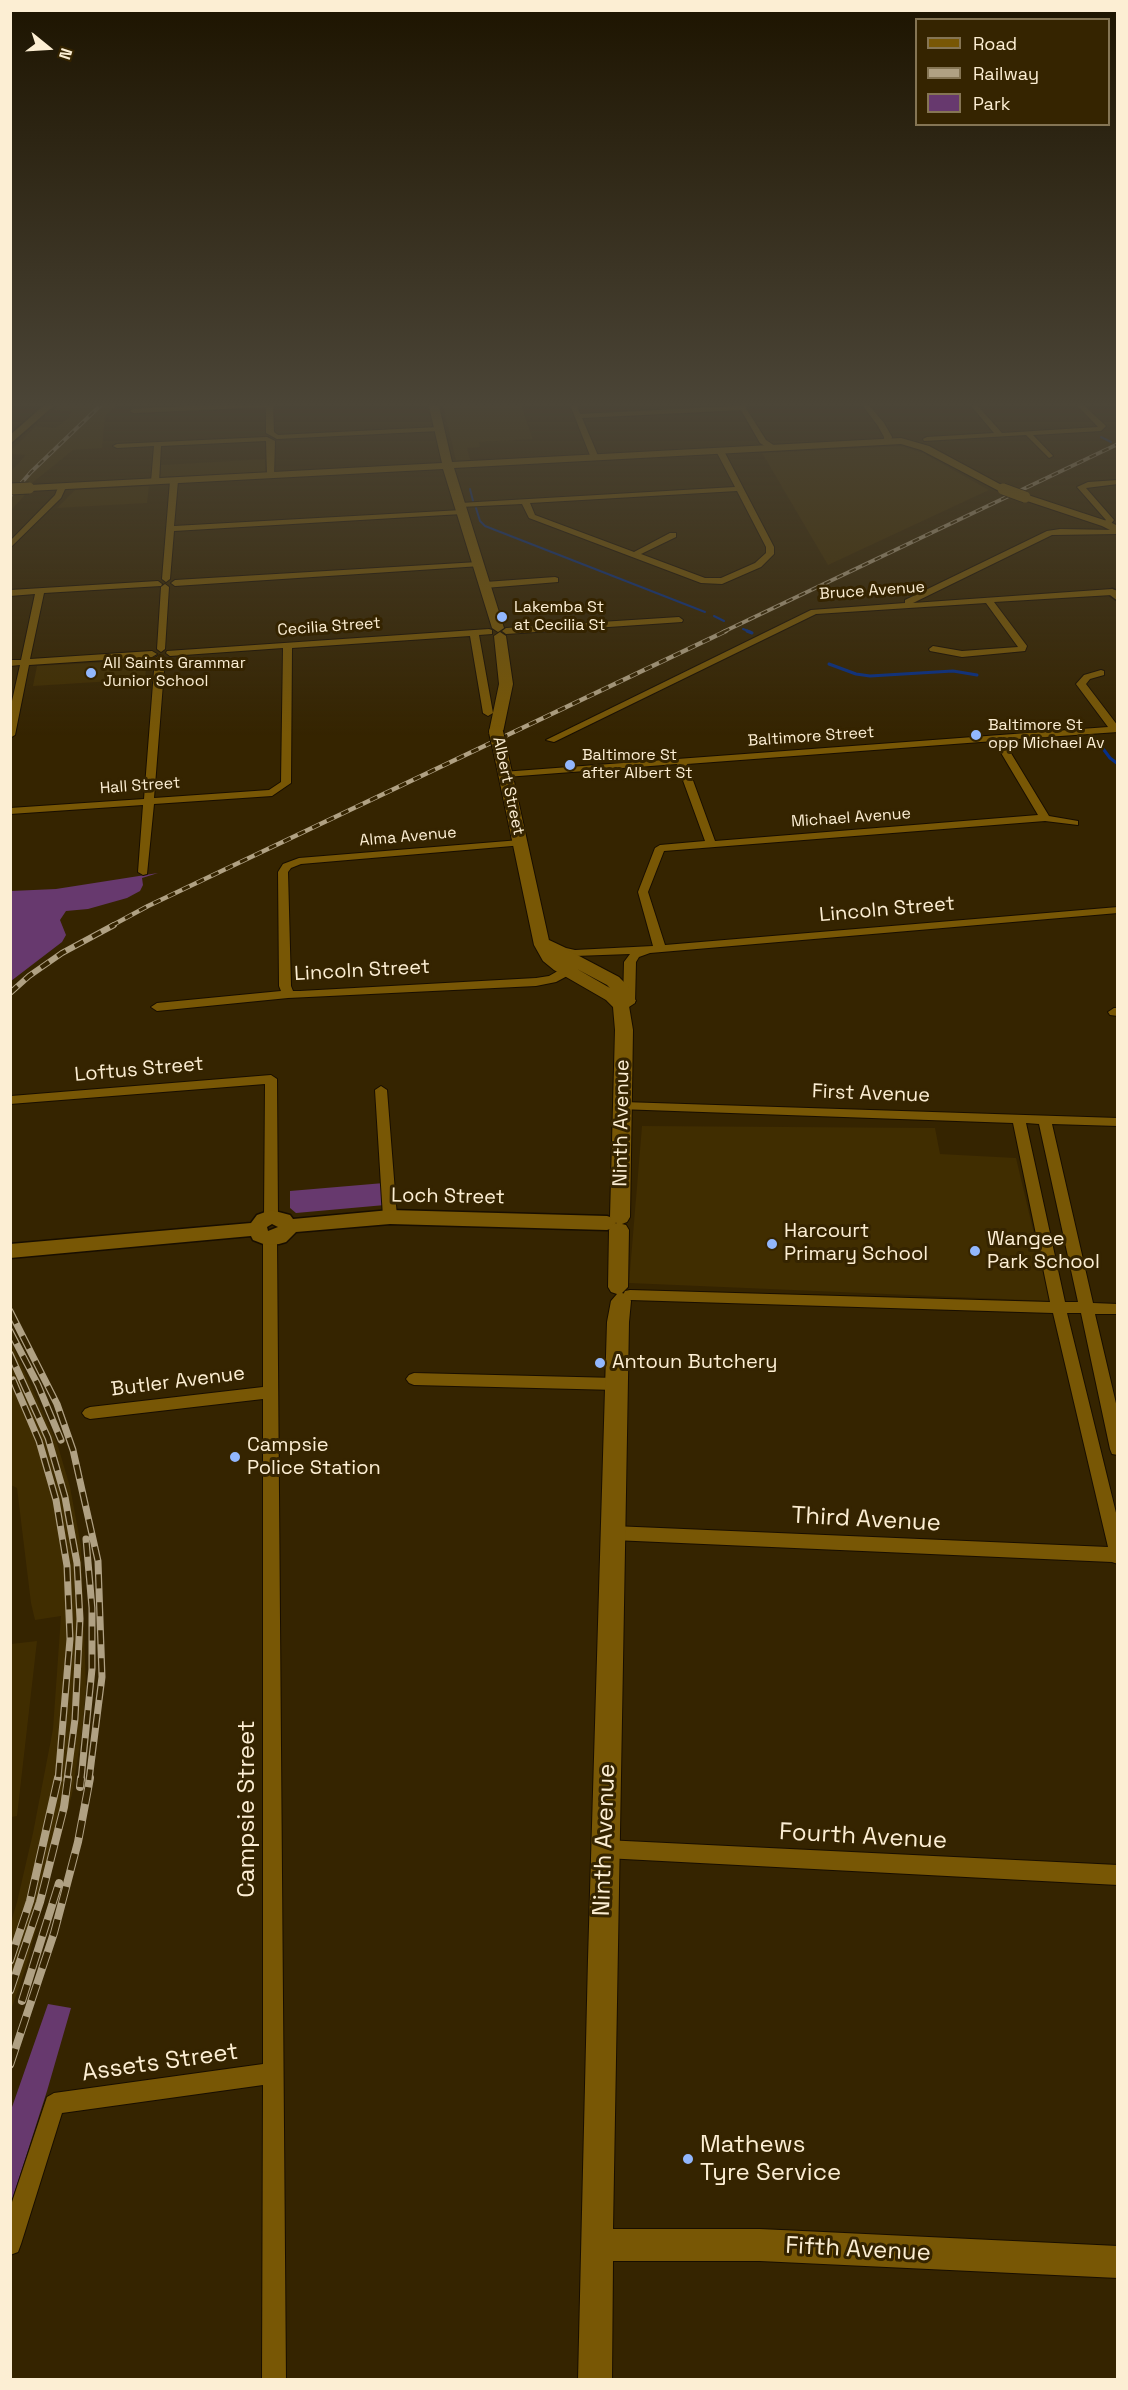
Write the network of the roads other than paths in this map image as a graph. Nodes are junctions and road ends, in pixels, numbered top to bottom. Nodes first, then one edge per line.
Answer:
1 (41, 514) edge
2 (171, 514) edge
3 (388, 514) edge
4 (463, 514) edge
5 (531, 514) edge
6 (752, 514) edge
7 (1075, 514) edge
8 (1104, 514) edge
9 (1106, 524) junction
10 (170, 530) junction
11 (1118, 532) edge
12 (672, 535) dead end
13 (10, 546) edge
14 (633, 555) junction
15 (478, 564) junction
16 (555, 580) dead end
17 (166, 583) junction
18 (485, 585) junction
19 (40, 591) junction
20 (933, 591) junction
21 (10, 593) edge
22 (1116, 594) edge
23 (988, 600) junction
24 (941, 603) junction
25 (902, 605) junction
26 (679, 620) dead end
27 (498, 631) junction
28 (474, 633) junction
29 (288, 645) junction
30 (933, 649) dead end
31 (161, 653) junction
32 (26, 662) junction
33 (10, 663) edge
34 (1101, 674) dead end
35 (488, 713) dead end
36 (1116, 729) edge
37 (10, 735) edge
38 (997, 738) junction
39 (551, 740) dead end
40 (681, 761) junction
41 (506, 774) junction
42 (148, 800) junction
43 (10, 811) edge
44 (1045, 818) junction
45 (1074, 823) dead end
46 (520, 843) junction
47 (711, 844) junction
48 (143, 872) dead end
49 (533, 902) junction
50 (1118, 910) edge
51 (549, 943) junction
52 (660, 949) junction
53 (616, 950) junction
54 (584, 965) junction
55 (567, 971) junction
56 (604, 992) junction
57 (288, 994) junction
58 (628, 1005) junction
59 (157, 1007) dead end
60 (624, 1030) junction
61 (271, 1078) joint
62 (381, 1090) dead end
63 (11, 1100) edge
64 (622, 1107) junction
65 (1019, 1120) junction
66 (1045, 1121) junction
67 (1118, 1122) edge
68 (390, 1217) junction
69 (615, 1223) junction
70 (266, 1228) junction
71 (10, 1251) edge
72 (623, 1294) junction
73 (1059, 1308) junction
74 (1088, 1309) junction
75 (1118, 1309) edge
76 (414, 1378) dead end
77 (617, 1384) junction
78 (271, 1392) junction
79 (90, 1413) dead end
80 (1118, 1449) edge
81 (613, 1533) junction
82 (1117, 1556) edge
83 (605, 1849) junction
84 (1118, 1875) edge
85 (273, 2073) junction
86 (10, 2244) edge
87 (598, 2245) junction
88 (1118, 2262) edge
89 (274, 2379) edge
90 (595, 2379) edge

1 - 13 street
2 - 10 street
3 - 10 street
4 - 15 main road, Albert Street
5 - 14 street
6 - 14 street
7 - 9 main road, bridge
8 - 9 street
9 - 11 main road
10 - 17 street
11 - 20 street
12 - 14 street
15 - 17 street
15 - 18 main road, Albert Street
16 - 18 street
17 - 19 street
17 - 31 street
18 - 27 main road, Albert Street
19 - 21 street
19 - 32 street
20 - 24 street
20 - 25 street
22 - 23 street, Bruce Avenue
23 - 24 street, Bruce Avenue
23 - 30 street
24 - 25 street, Bruce Avenue
25 - 39 street, Bruce Avenue
26 - 27 street, Cecilia Street
27 - 28 street, Cecilia Street
27 - 41 main road, Albert Street
28 - 29 street, Cecilia Street
28 - 35 street, Albert Street
29 - 31 street, Cecilia Street
29 - 42 street, Hall Street
31 - 32 street, Cecilia Street
31 - 42 street
32 - 33 street, Cecilia Street
32 - 37 street
34 - 36 street
36 - 38 street, Baltimore Street
38 - 40 street, Baltimore Street
38 - 44 street
40 - 41 street, Baltimore Street
40 - 47 street
41 - 46 main road, Albert Street
42 - 43 street, Hall Street
42 - 48 street
44 - 45 street, Michael Avenue
44 - 47 street, Michael Avenue
46 - 49 main road, Albert Street
46 - 57 street, Alma Avenue
47 - 52 street, Michael Avenue
49 - 51 main road, Albert Street
49 - 55 main road, Albert Street
50 - 52 street, Lincoln Street
51 - 53 street, Lincoln Street
51 - 54 main road
52 - 53 street, Lincoln Street
52 - 58 street, Lincoln Street
53 - 54 street, Lincoln Street
54 - 56 street
54 - 58 main road
55 - 56 main road, Albert Street
55 - 57 street, Lincoln Street
56 - 60 main road, Albert Street
57 - 59 street, Lincoln Street
58 - 60 main road
60 - 64 main road, Ninth Avenue
61 - 63 street, Loftus Street
61 - 70 street, Campsie Street
62 - 68 street
64 - 65 street, First Avenue
64 - 69 main road, Ninth Avenue
65 - 66 street, First Avenue
65 - 73 street
66 - 67 street, First Avenue
66 - 74 street
68 - 69 street, Loch Street
68 - 70 street, Loch Street
69 - 72 main road, Ninth Avenue
70 - 71 street
70 - 78 street, Campsie Street
72 - 73 street
72 - 77 main road, Ninth Avenue
73 - 74 street
73 - 82 street
74 - 75 street
74 - 80 street
76 - 77 street
77 - 81 main road, Ninth Avenue
78 - 79 street, Butler Avenue
78 - 85 street, Campsie Street
81 - 82 street, Third Avenue
81 - 83 main road, Ninth Avenue
83 - 84 street, Fourth Avenue
83 - 87 main road, Ninth Avenue
85 - 86 street, Assets Street
85 - 89 street, Campsie Street
87 - 88 main road, Fifth Avenue
87 - 90 main road, Ninth Avenue

